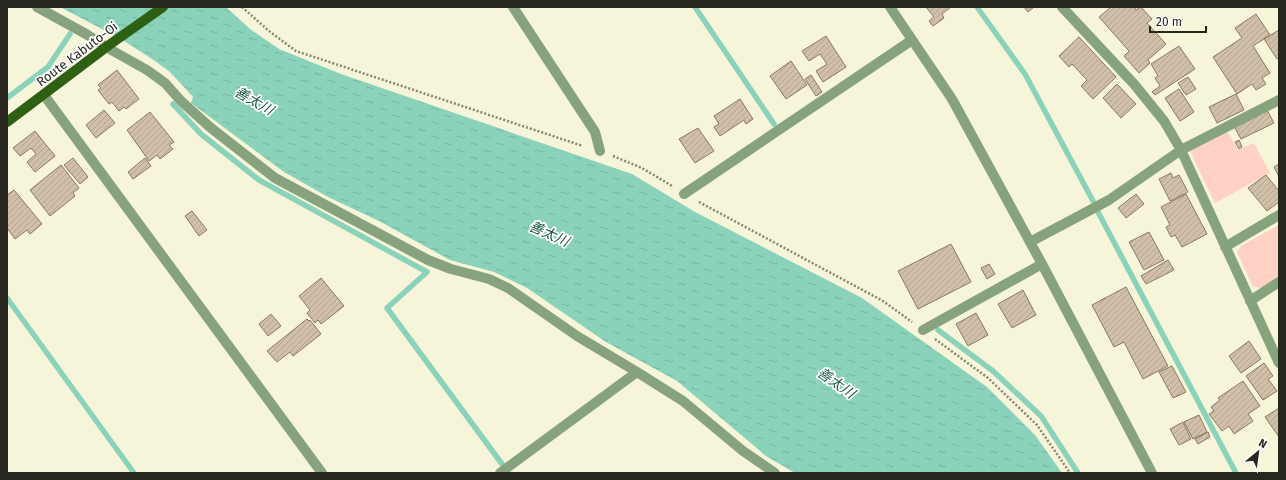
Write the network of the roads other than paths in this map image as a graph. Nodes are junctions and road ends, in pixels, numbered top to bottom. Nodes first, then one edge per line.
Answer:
1 (38, 7) edge
2 (163, 7) edge
3 (513, 7) edge
4 (890, 7) edge
5 (1062, 7) edge
6 (912, 40) junction
7 (108, 46) junction
8 (44, 95) junction
9 (1279, 100) edge
10 (7, 122) edge
11 (1181, 150) junction
12 (600, 151) road end
13 (684, 194) road end
14 (1279, 216) edge
15 (1030, 242) junction
16 (1225, 247) junction
17 (1042, 264) junction
18 (1279, 282) edge
19 (1250, 301) junction
20 (923, 330) road end
21 (1279, 363) edge
22 (637, 372) junction
23 (322, 473) edge
24 (500, 473) edge
25 (775, 473) edge
26 (1152, 473) edge

1 - 7 street
2 - 7 main road, Route Kabuto-Oi
3 - 12 street
4 - 6 street
5 - 11 street
6 - 13 street
6 - 15 street
7 - 8 main road, Route Kabuto-Oi
7 - 22 street
8 - 10 main road, Route Kabuto-Oi
8 - 23 street
9 - 11 street
11 - 15 street
11 - 16 street
14 - 16 street
15 - 17 street
16 - 19 street
17 - 20 street
17 - 26 street
18 - 19 street
19 - 21 street
22 - 24 street
22 - 25 street

